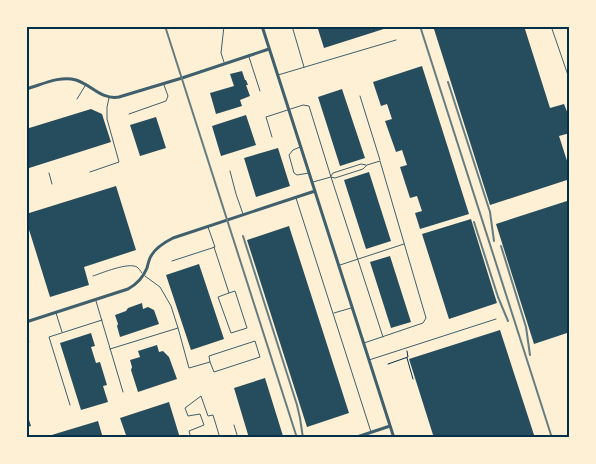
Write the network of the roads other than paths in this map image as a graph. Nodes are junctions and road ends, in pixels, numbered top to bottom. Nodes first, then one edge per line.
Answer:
1 (224, 26) edge
2 (262, 26) edge
3 (292, 26) edge
4 (551, 26) edge
5 (396, 40) dead end
6 (269, 49) junction
7 (249, 56) junction
8 (224, 64) junction
9 (305, 67) junction
10 (277, 75) junction
11 (570, 80) edge
12 (164, 84) junction
13 (86, 85) junction
14 (26, 90) edge
15 (260, 91) dead end
16 (360, 96) dead end
17 (109, 97) junction
18 (77, 100) dead end
19 (288, 110) junction
20 (129, 114) dead end
21 (272, 137) dead end
22 (300, 147) junction
23 (380, 161) junction
24 (367, 165) junction
25 (230, 171) dead end
26 (90, 172) dead end
27 (48, 173) dead end
28 (309, 173) junction
29 (331, 177) junction
30 (312, 182) junction
31 (52, 184) dead end
32 (315, 191) junction
33 (296, 198) junction
34 (244, 214) junction
35 (208, 226) junction
36 (404, 244) junction
37 (214, 247) junction
38 (359, 260) junction
39 (172, 261) dead end
40 (339, 266) junction
41 (144, 275) junction
42 (92, 276) dead end
43 (230, 293) junction
44 (96, 300) junction
45 (352, 308) junction
46 (56, 313) junction
47 (333, 314) junction
48 (496, 319) dead end
49 (102, 320) junction
50 (26, 322) edge
51 (178, 328) junction
52 (63, 333) junction
53 (26, 335) edge
54 (383, 337) junction
55 (26, 343) edge
56 (363, 344) junction
57 (110, 349) junction
58 (369, 360) junction
59 (210, 362) junction
60 (123, 392) dead end
61 (70, 405) dead end
62 (234, 425) dead end
63 (390, 426) junction
64 (371, 432) junction
65 (191, 438) edge
66 (220, 438) edge
67 (238, 438) edge
68 (354, 438) edge
69 (394, 438) edge

1 - 8 lane
2 - 6 street
3 - 9 lane
4 - 11 lane
5 - 9 lane
6 - 7 street
6 - 10 street
7 - 8 street
7 - 15 lane
8 - 12 street
9 - 10 lane
10 - 19 street
12 - 17 street
12 - 20 lane
13 - 14 street
13 - 17 street
13 - 18 lane
16 - 23 lane
17 - 26 lane
19 - 21 lane
19 - 22 street
19 - 29 lane
22 - 28 street
22 - 28 lane
23 - 24 lane
23 - 36 lane
24 - 29 lane
24 - 29 lane
25 - 34 lane
27 - 31 lane
28 - 30 street
29 - 30 lane
29 - 38 lane
30 - 32 street
32 - 33 street
32 - 40 street
33 - 34 street
33 - 47 lane
34 - 35 street
35 - 37 lane
35 - 41 street
36 - 38 lane
36 - 54 lane
37 - 39 lane
37 - 43 lane
38 - 40 lane
38 - 54 lane
40 - 45 street
41 - 42 lane
41 - 44 street
41 - 51 lane
43 - 43 lane
44 - 46 street
44 - 49 lane
45 - 47 lane
45 - 56 street
46 - 50 street
46 - 52 lane
47 - 64 lane
48 - 58 lane
49 - 52 lane
49 - 57 lane
51 - 57 lane
51 - 59 lane
52 - 61 lane
53 - 55 lane
54 - 56 lane
56 - 58 street
57 - 60 lane
58 - 63 street
59 - 59 lane
62 - 67 lane
63 - 64 street
63 - 69 street
64 - 68 street
65 - 66 lane

